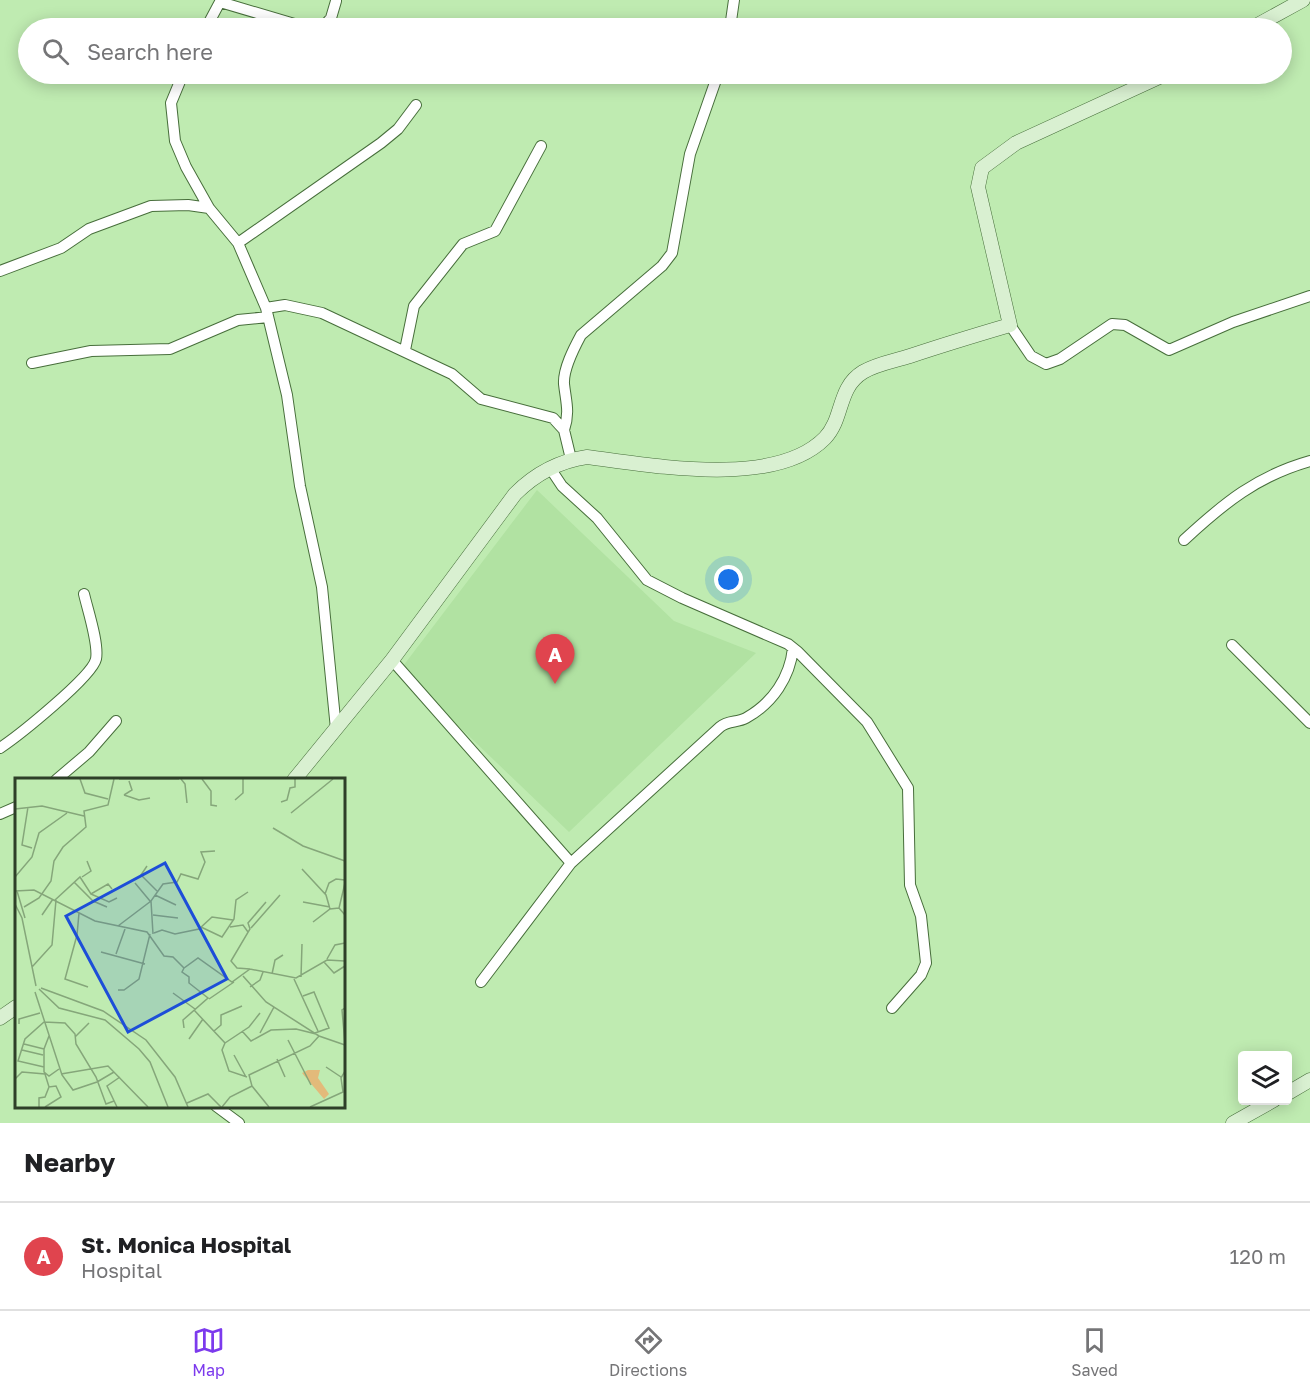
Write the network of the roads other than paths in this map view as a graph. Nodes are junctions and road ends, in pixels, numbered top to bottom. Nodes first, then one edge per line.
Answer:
1 (734, 0) edge
2 (1303, 0) edge
3 (220, 1) edge
4 (336, 1) edge
5 (211, 18) edge
6 (275, 18) edge
7 (331, 18) edge
8 (731, 18) edge
9 (1270, 18) edge
10 (179, 84) edge
11 (714, 84) edge
12 (1144, 84) edge
13 (416, 105) dead end
14 (541, 146) dead end
15 (209, 208) junction
16 (238, 243) junction
17 (0, 271) edge
18 (1310, 296) edge
19 (267, 313) junction
20 (1010, 325) junction
21 (405, 350) junction
22 (32, 363) dead end
23 (564, 430) junction
24 (571, 459) junction
25 (1310, 461) edge
26 (550, 468) junction
27 (1184, 540) dead end
28 (84, 594) dead end
29 (1232, 645) dead end
30 (793, 648) junction
31 (392, 660) junction
32 (116, 722) dead end
33 (1310, 723) edge
34 (336, 729) junction
35 (0, 748) edge
36 (58, 778) edge
37 (296, 778) edge
38 (15, 807) edge
39 (0, 814) edge
40 (571, 863) junction
41 (481, 982) dead end
42 (15, 1008) edge
43 (892, 1008) dead end
44 (0, 1017) edge
45 (1310, 1080) edge
46 (1292, 1090) edge
47 (1267, 1105) edge
48 (217, 1108) edge
49 (239, 1123) edge
50 (1233, 1123) edge

1 - 8 street
2 - 9 street
3 - 5 street
3 - 6 street
4 - 7 street
10 - 15 street
11 - 23 street
12 - 20 street
13 - 16 street
14 - 21 street
15 - 16 street
15 - 17 street
16 - 19 street
18 - 20 street
19 - 21 street
19 - 22 street
19 - 34 street
20 - 24 street
21 - 23 street
23 - 24 street
24 - 26 street
25 - 27 street
26 - 30 street
26 - 31 street
28 - 35 street
29 - 33 street
30 - 40 street
30 - 43 street
31 - 34 street
31 - 40 street
32 - 36 street
34 - 37 street
38 - 39 street
40 - 41 street
42 - 44 street
45 - 46 street
47 - 50 street
48 - 49 street

